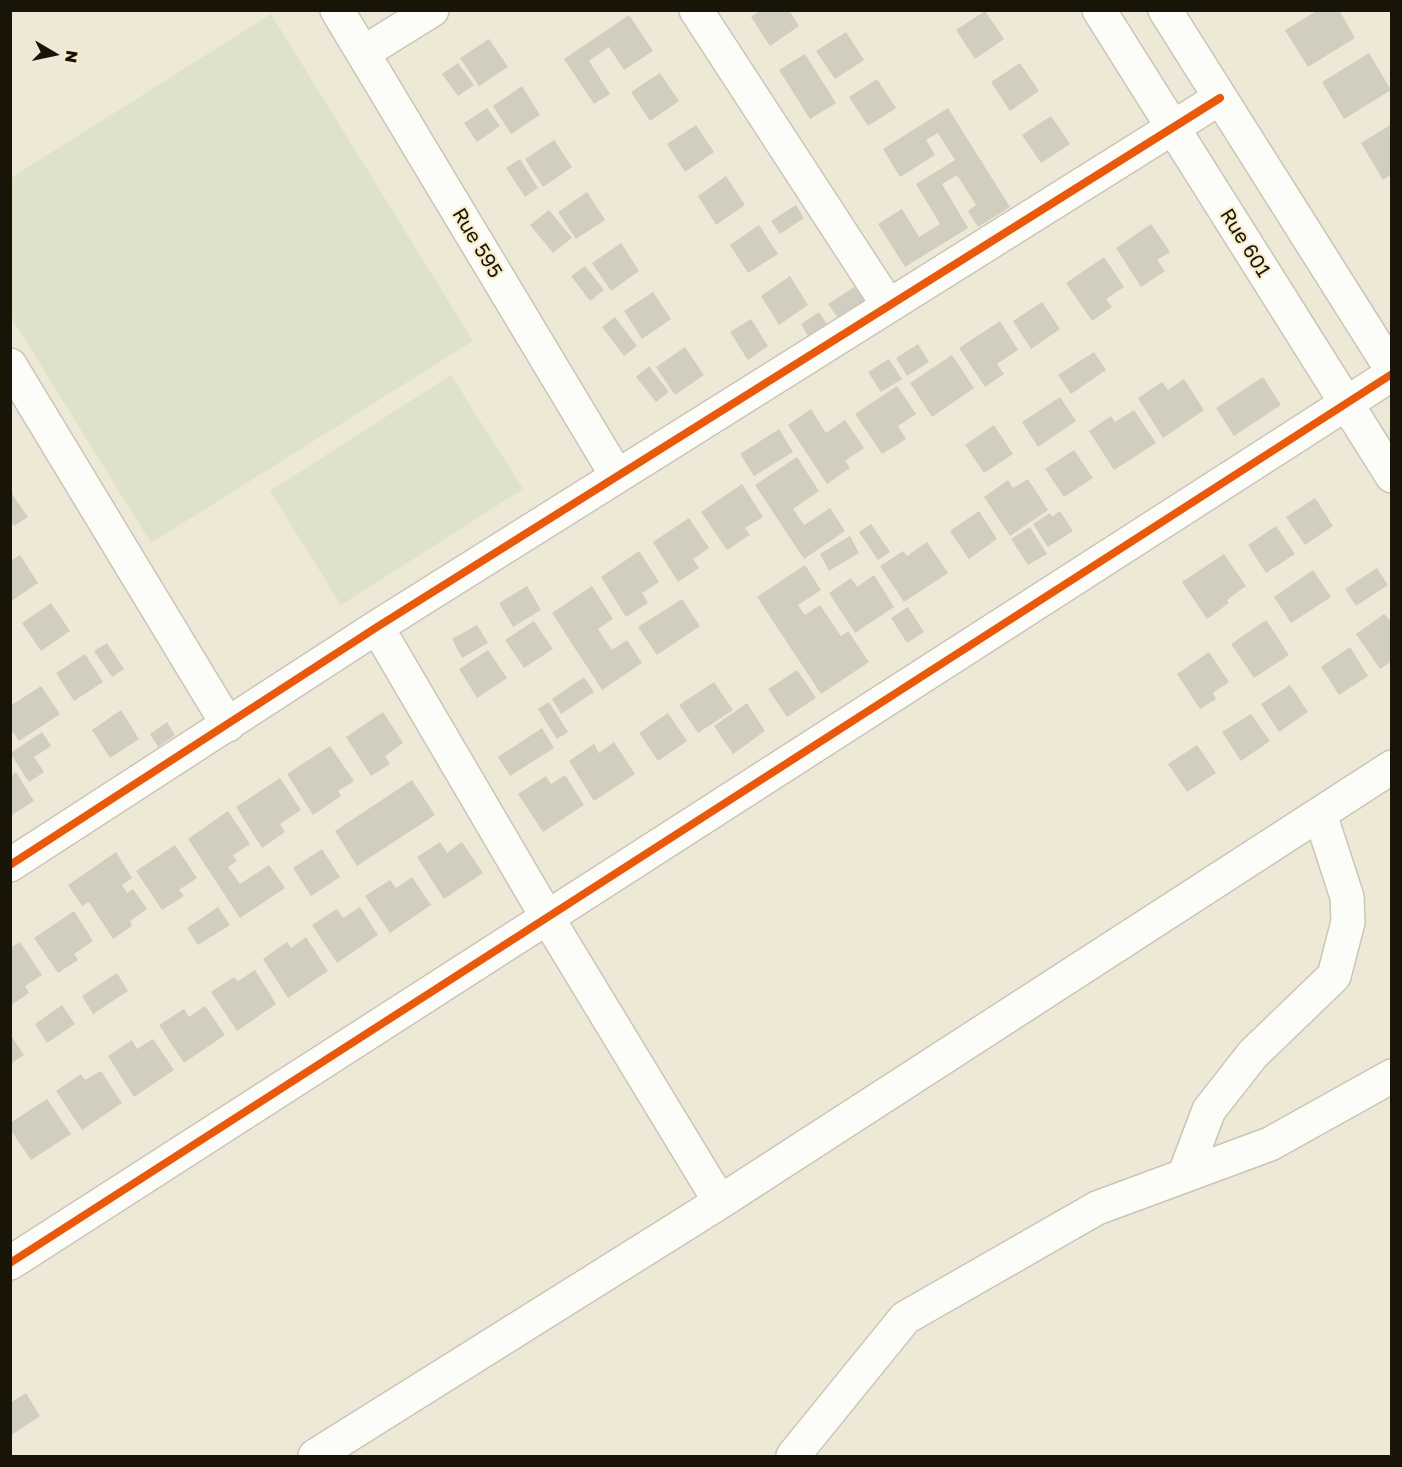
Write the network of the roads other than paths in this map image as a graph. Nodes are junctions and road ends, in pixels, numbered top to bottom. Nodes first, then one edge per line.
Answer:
1 (337, 10) edge
2 (432, 10) edge
3 (696, 10) edge
4 (1099, 10) edge
5 (1165, 10) edge
6 (363, 53) junction
7 (1220, 98) junction
8 (1172, 127) junction
9 (888, 305) junction
10 (10, 365) edge
11 (1392, 372) edge
12 (1346, 403) junction
13 (616, 476) junction
14 (1392, 476) edge
15 (376, 627) junction
16 (228, 725) junction
17 (1392, 767) edge
18 (1320, 814) junction
19 (10, 865) edge
20 (547, 917) junction
21 (1392, 1076) edge
22 (1184, 1176) junction
23 (720, 1202) junction
24 (10, 1263) edge
25 (315, 1456) edge
26 (793, 1456) edge

1 - 6 street, Rue 595
2 - 6 street
3 - 9 street
4 - 8 street, Rue 601
5 - 7 street
6 - 13 street, Rue 595
7 - 8 street
7 - 11 street
8 - 9 street
8 - 12 street, Rue 601
9 - 13 street
10 - 16 street
11 - 12 street
12 - 14 street, Rue 601
12 - 20 street
13 - 15 street
15 - 16 street
15 - 20 street
16 - 19 street
17 - 18 street
18 - 22 street
18 - 23 street
20 - 23 street
20 - 24 street
21 - 22 street
22 - 26 street
23 - 25 street

